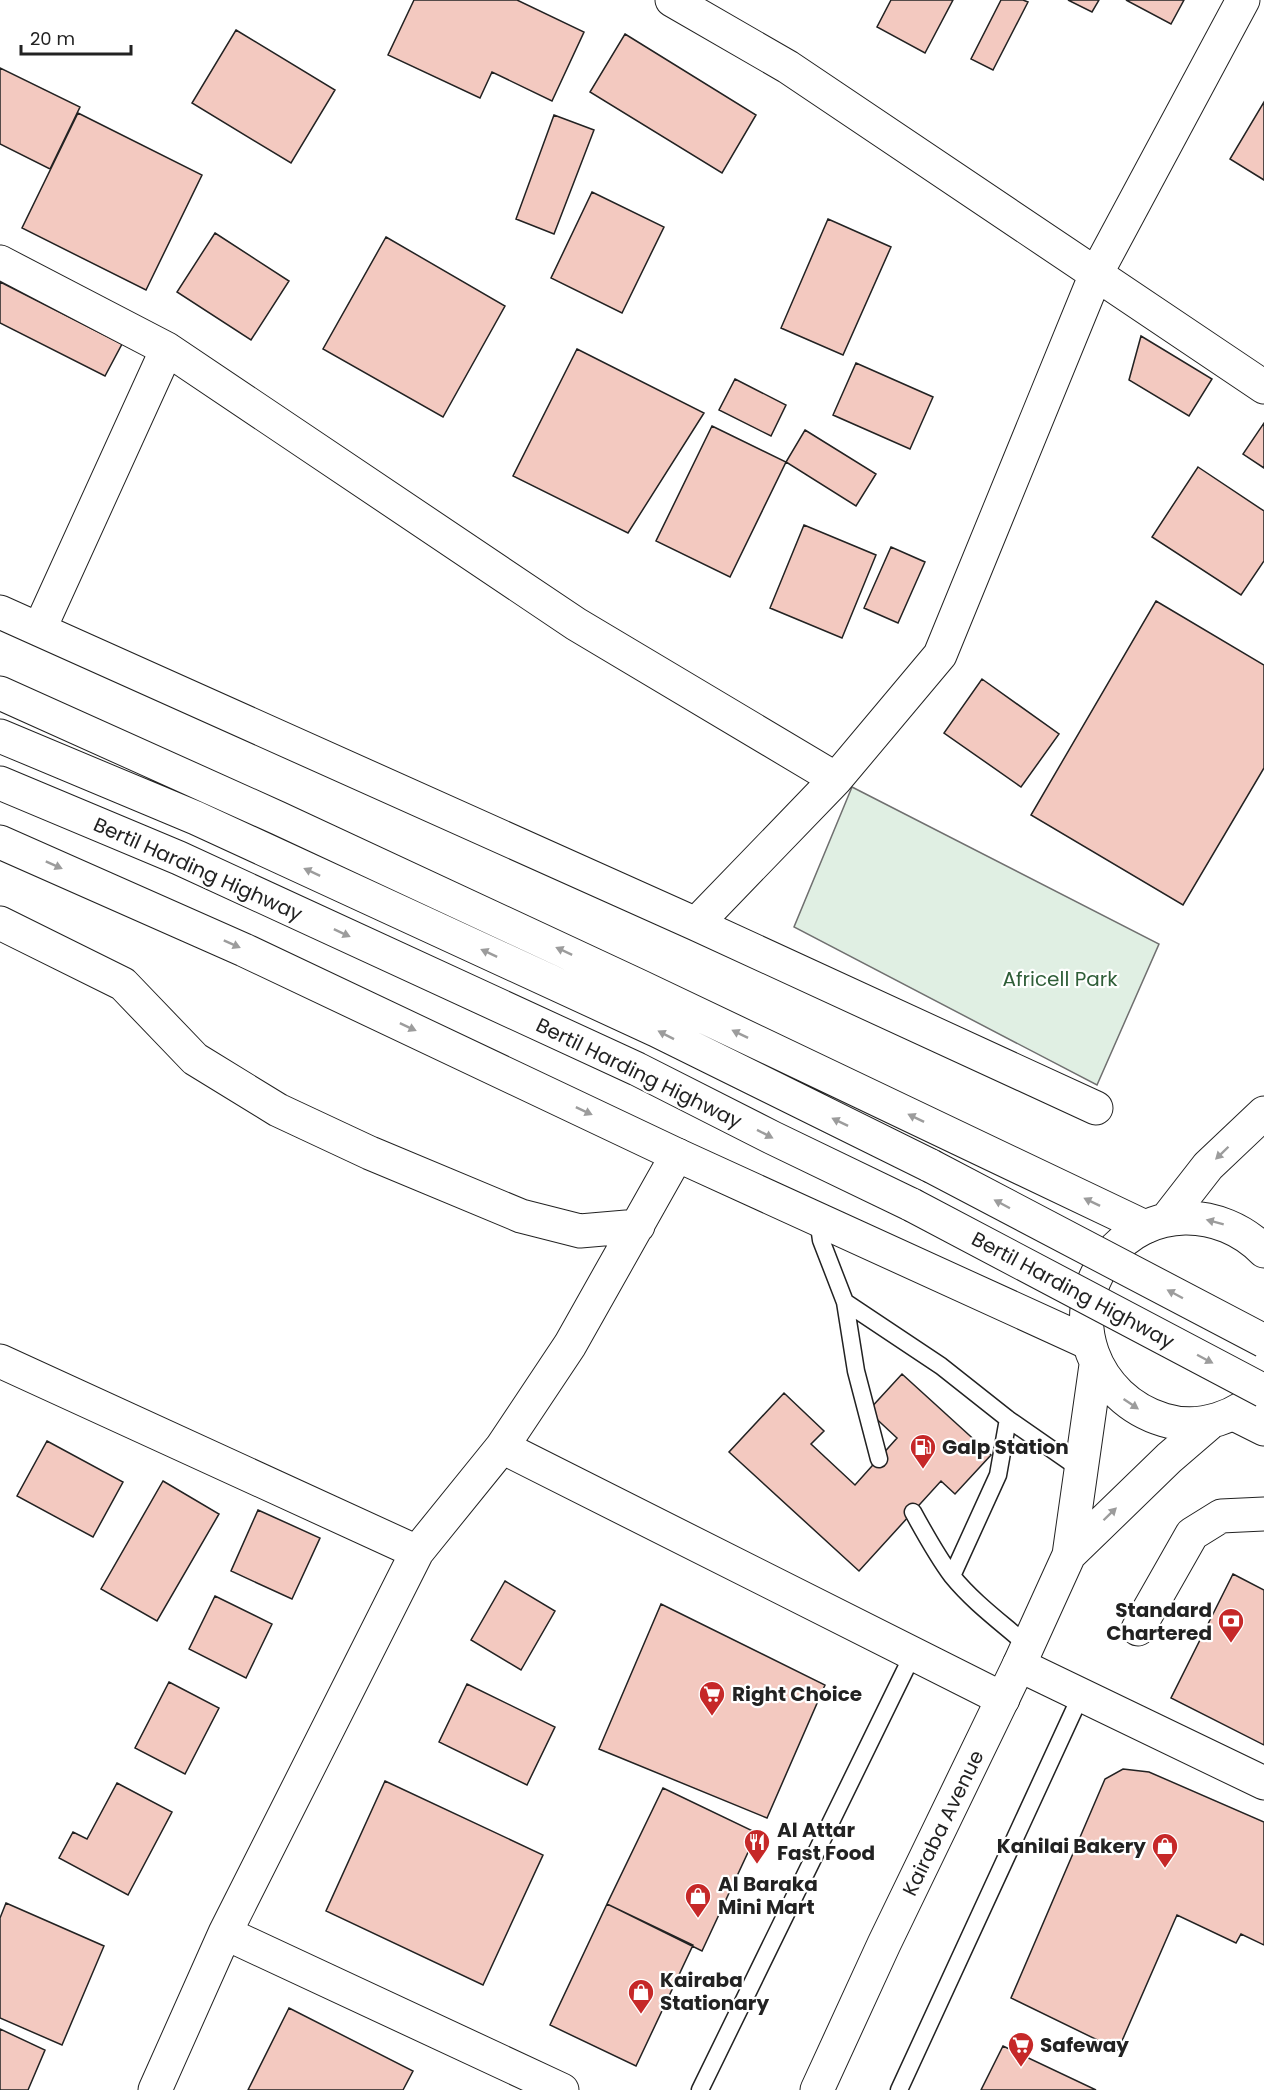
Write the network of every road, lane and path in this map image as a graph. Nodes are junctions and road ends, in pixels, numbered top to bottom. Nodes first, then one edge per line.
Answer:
1 (672, 0) edge
2 (1244, 0) edge
3 (0, 261) edge
4 (1096, 274) junction
5 (167, 349) junction
6 (1264, 387) edge
7 (0, 612) edge
8 (40, 628) junction
9 (0, 693) edge
10 (0, 736) edge
11 (836, 779) junction
12 (0, 783) edge
13 (0, 842) edge
14 (0, 923) edge
15 (696, 924) junction
16 (1096, 1107) dead end
17 (1264, 1113) edge
18 (677, 1155) junction
19 (818, 1219) junction
20 (1155, 1224) junction
21 (638, 1226) junction
22 (1264, 1251) edge
23 (845, 1302) junction
24 (1264, 1341) edge
25 (1093, 1354) junction
26 (0, 1361) edge
27 (1264, 1391) edge
28 (1223, 1418) junction
29 (1008, 1419) junction
30 (1264, 1429) edge
31 (502, 1447) junction
32 (879, 1459) dead end
33 (1080, 1469) junction
34 (913, 1512) dead end
35 (1264, 1514) edge
36 (417, 1552) junction
37 (1069, 1556) junction
38 (952, 1576) junction
39 (1138, 1629) dead end
40 (913, 1654) junction
41 (1024, 1655) junction
42 (1081, 1695) junction
43 (1003, 1699) junction
44 (1264, 1783) edge
45 (225, 1933) junction
46 (155, 2090) edge
47 (562, 2090) edge
48 (700, 2090) edge
49 (817, 2090) edge
50 (899, 2090) edge

1 - 4 street
2 - 4 street
3 - 5 street
4 - 6 street
4 - 11 street
5 - 8 street
5 - 11 street
7 - 8 street
8 - 15 street
20 -> 9 street
24 -> 10 street, bridge
11 - 15 street
12 -> 27 street, Bertil Harding Highway, bridge
13 -> 18 street
14 - 21 street
15 - 16 street
17 -> 20 street
18 - 19 street
18 - 21 street
19 - 23 lane
19 - 25 street
22 -> 20 street
20 - 25 street
21 - 31 street
23 - 29 lane
23 - 32 lane
25 -> 28 street
25 - 33 street
26 - 36 street
27 - 28 street
28 - 30 street
37 -> 28 street
29 - 33 lane
29 - 38 lane
31 - 36 street
31 - 40 street
33 - 37 street
34 - 38 lane
35 - 39 street
36 - 45 street
37 - 41 street, Kairaba Avenue
38 - 41 lane
40 - 43 street
40 - 48 lane
41 - 42 street
41 - 43 street, Kairaba Avenue
42 - 44 street
42 - 50 lane
43 - 49 street, Kairaba Avenue
45 - 46 street
45 - 47 street

